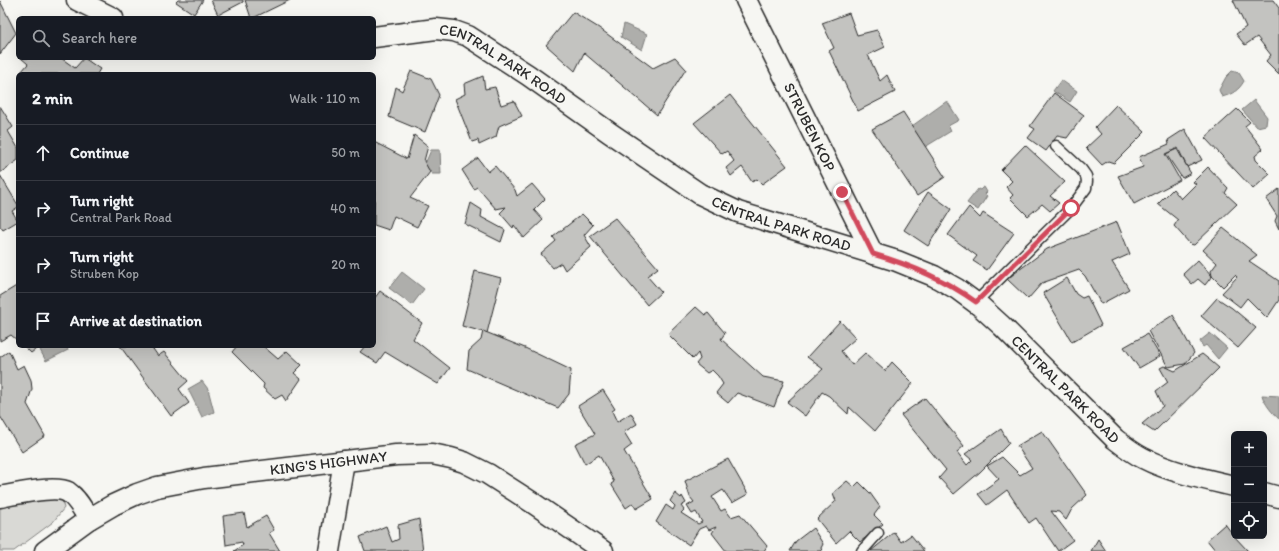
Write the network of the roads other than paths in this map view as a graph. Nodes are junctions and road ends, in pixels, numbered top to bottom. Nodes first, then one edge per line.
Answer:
1 (77, 0) edge
2 (746, 0) edge
3 (109, 16) edge
4 (376, 37) edge
5 (1056, 146) dead end
6 (873, 254) junction
7 (976, 302) junction
8 (344, 461) junction
9 (1231, 485) edge
10 (1267, 495) edge
11 (0, 497) edge
12 (1279, 497) edge
13 (89, 519) junction
14 (878, 533) dead end
15 (45, 551) edge
16 (329, 551) edge
17 (603, 551) edge
18 (862, 551) edge

1 - 3 street
2 - 6 street, STRUBEN KOP
4 - 6 street, CENTRAL PARK ROAD
5 - 7 lane
6 - 7 street, CENTRAL PARK ROAD
7 - 9 street, CENTRAL PARK ROAD
8 - 13 street, KING'S HIGHWAY
8 - 16 street
8 - 17 street, KING'S HIGHWAY
10 - 12 street
11 - 13 street
13 - 15 street, KING'S HIGHWAY
14 - 18 lane

